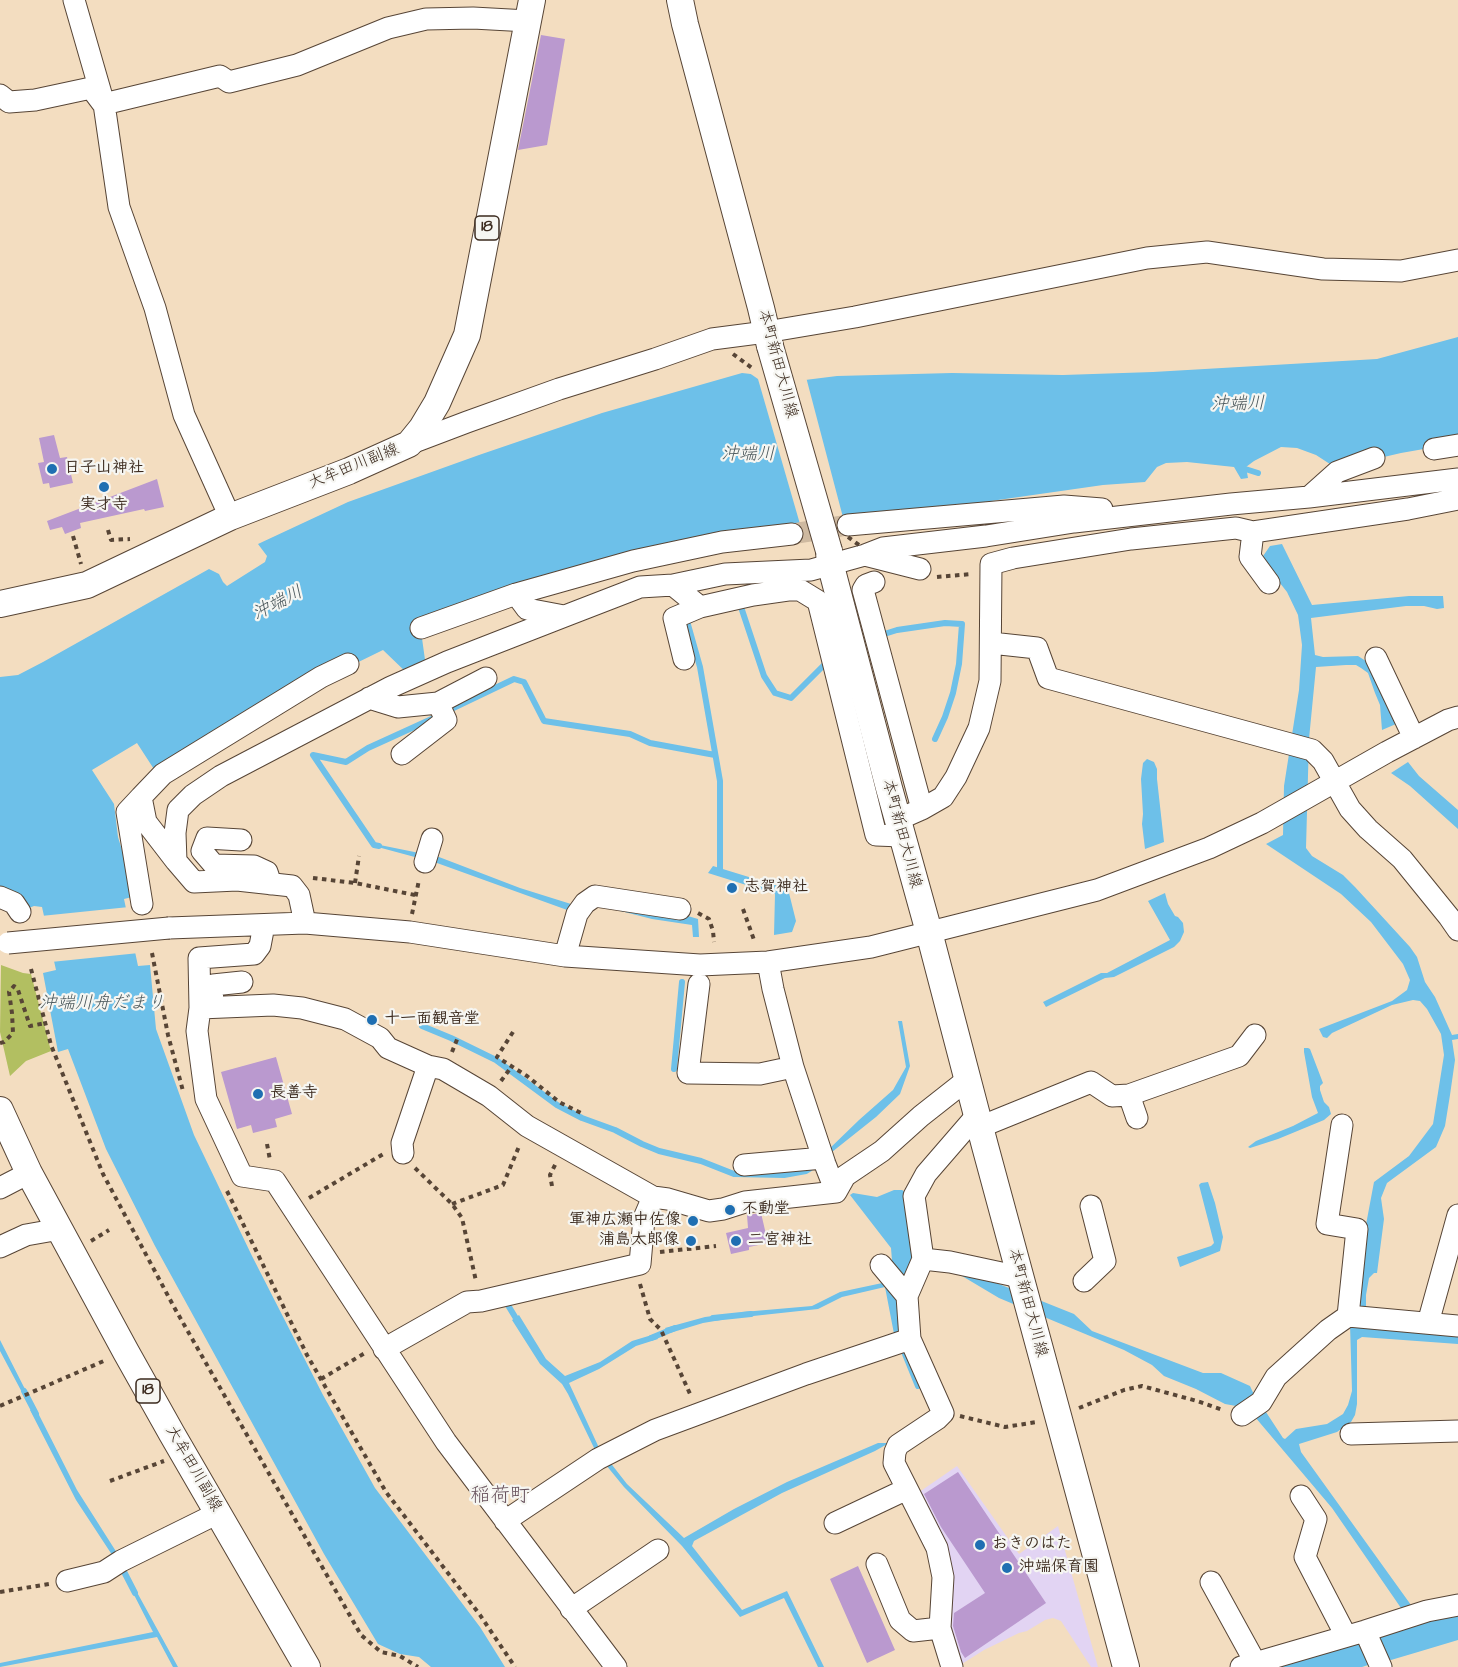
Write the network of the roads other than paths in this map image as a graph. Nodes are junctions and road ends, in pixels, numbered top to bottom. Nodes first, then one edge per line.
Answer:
1 (74, 0) edge
2 (680, 0) edge
3 (530, 10) edge
4 (0, 95) edge
5 (104, 105) junction
6 (1458, 260) edge
7 (768, 339) junction
8 (409, 444) junction
9 (1458, 445) edge
10 (1434, 449) dead end
11 (1374, 458) dead end
12 (1458, 480) edge
13 (1310, 497) junction
14 (1458, 499) edge
15 (1257, 502) junction
16 (230, 517) junction
17 (1113, 518) junction
18 (1074, 522) junction
19 (848, 525) tunnel mouth
20 (1257, 531) junction
21 (792, 534) tunnel mouth
22 (865, 555) junction
23 (829, 558) junction
24 (1013, 558) junction
25 (633, 561) junction
26 (920, 569) dead end
27 (725, 574) junction
28 (874, 582) dead end
29 (1269, 583) dead end
30 (673, 585) junction
31 (516, 594) junction
32 (0, 604) edge
33 (700, 607) junction
34 (565, 616) junction
35 (422, 628) dead end
36 (991, 642) junction
37 (1376, 658) dead end
38 (684, 659) dead end
39 (348, 664) dead end
40 (486, 678) dead end
41 (369, 699) junction
42 (442, 711) junction
43 (1458, 717) edge
44 (1414, 738) junction
45 (402, 754) dead end
46 (1335, 782) junction
47 (141, 797) junction
48 (922, 809) junction
49 (899, 828) junction
50 (432, 838) dead end
51 (242, 840) dead end
52 (176, 861) junction
53 (425, 862) road end
54 (271, 884) junction
55 (0, 897) edge
56 (141, 904) dead end
57 (680, 909) road end
58 (20, 912) dead end
59 (305, 923) junction
60 (264, 925) junction
61 (1458, 930) edge
62 (929, 932) junction
63 (4, 944) edge
64 (565, 956) junction
65 (768, 962) junction
66 (242, 982) dead end
67 (699, 984) dead end
68 (206, 1007) junction
69 (1255, 1035) dead end
70 (428, 1066) junction
71 (793, 1066) junction
72 (968, 1079) junction
73 (1129, 1095) junction
74 (0, 1110) edge
75 (1137, 1118) dead end
76 (979, 1121) junction
77 (1342, 1125) dead end
78 (403, 1148) road end
79 (824, 1161) junction
80 (744, 1165) dead end
81 (29, 1173) junction
82 (0, 1188) edge
83 (836, 1192) junction
84 (653, 1197) junction
85 (1091, 1206) dead end
86 (1458, 1215) edge
87 (58, 1226) junction
88 (4, 1241) edge
89 (923, 1259) junction
90 (881, 1265) dead end
91 (1020, 1277) junction
92 (1084, 1281) dead end
93 (907, 1296) junction
94 (1358, 1316) junction
95 (1428, 1323) junction
96 (1458, 1326) edge
97 (901, 1342) junction
98 (383, 1346) junction
99 (1242, 1415) road end
100 (1458, 1431) edge
101 (1351, 1434) dead end
102 (907, 1489) junction
103 (1301, 1496) dead end
104 (218, 1513) junction
105 (506, 1521) junction
106 (835, 1523) dead end
107 (658, 1550) dead end
108 (877, 1564) dead end
109 (67, 1581) road end
110 (1210, 1582) dead end
111 (1458, 1605) edge
112 (571, 1609) junction
113 (939, 1628) junction
114 (1360, 1635) junction
115 (1292, 1660) edge
116 (1248, 1665) edge
117 (1381, 1666) edge
118 (308, 1667) edge
119 (616, 1667) edge
120 (952, 1667) edge
121 (1126, 1667) edge

1 - 5 street
2 - 7 main road, 本町新田大川線
3 - 5 street
3 - 8 main road, 大牟田川副線 / 18
4 - 5 street
5 - 16 street
6 - 7 street
7 - 8 street
7 - 23 main road, 本町新田大川線, bridge
8 - 16 main road, 大牟田川副線 / 18
9 - 10 street
11 - 13 street
12 - 13 street
13 - 15 street
14 - 20 street
15 - 17 street
15 - 20 street
16 - 32 main road, 大牟田川副線 / 18
17 - 18 street
17 - 19 street
18 - 22 street
18 - 24 street
20 - 24 street
20 - 29 street
21 - 25 street
22 - 23 street
22 - 26 street
23 - 27 street
23 - 49 main road, 本町新田大川線
24 - 36 street
25 - 27 street
25 - 31 street
27 - 30 street
28 - 48 street
30 - 33 street
30 - 34 street
31 - 34 street
31 - 35 street
33 - 38 street
33 - 49 street
34 - 41 street
36 - 46 street
36 - 48 street
37 - 44 street
39 - 47 street
40 - 42 street
41 - 42 street
41 - 52 street
42 - 45 street
43 - 44 street
44 - 46 street
46 - 61 street
46 - 62 street
47 - 52 street
47 - 56 street
48 - 49 street
49 - 62 main road, 本町新田大川線
50 - 53 street
51 - 54 street
52 - 54 street
54 - 59 street
55 - 58 street
57 - 64 street
59 - 60 street
59 - 64 street
60 - 63 street, bridge
60 - 68 street
62 - 65 street
62 - 72 main road, 本町新田大川線
64 - 65 street
65 - 71 street
66 - 68 street
67 - 71 street
68 - 70 street
68 - 98 street
69 - 73 street
70 - 78 street
70 - 84 street
71 - 79 street
72 - 76 main road, 本町新田大川線
72 - 83 street
73 - 75 street
73 - 76 street
74 - 81 main road, 大牟田川副線 / 18
76 - 89 street
76 - 91 main road, 本町新田大川線
77 - 94 street
79 - 80 street
79 - 83 street
81 - 82 street
81 - 87 main road, 大牟田川副線 / 18
83 - 84 street
84 - 98 street
85 - 92 street
86 - 95 street
87 - 88 street
87 - 104 main road, 大牟田川副線 / 18
89 - 91 street
89 - 93 street
90 - 93 street
91 - 121 main road, 本町新田大川線
93 - 97 street
94 - 95 street
94 - 99 street
95 - 96 street
97 - 102 street
97 - 105 street
98 - 105 street
100 - 101 street
102 - 106 street
102 - 113 street
103 - 114 street
104 - 109 street
104 - 118 main road, 大牟田川副線 / 18
105 - 112 street
107 - 112 street
108 - 113 street
110 - 116 street
111 - 114 street
112 - 119 street
113 - 120 street
114 - 115 street
114 - 117 street
115 - 116 street

